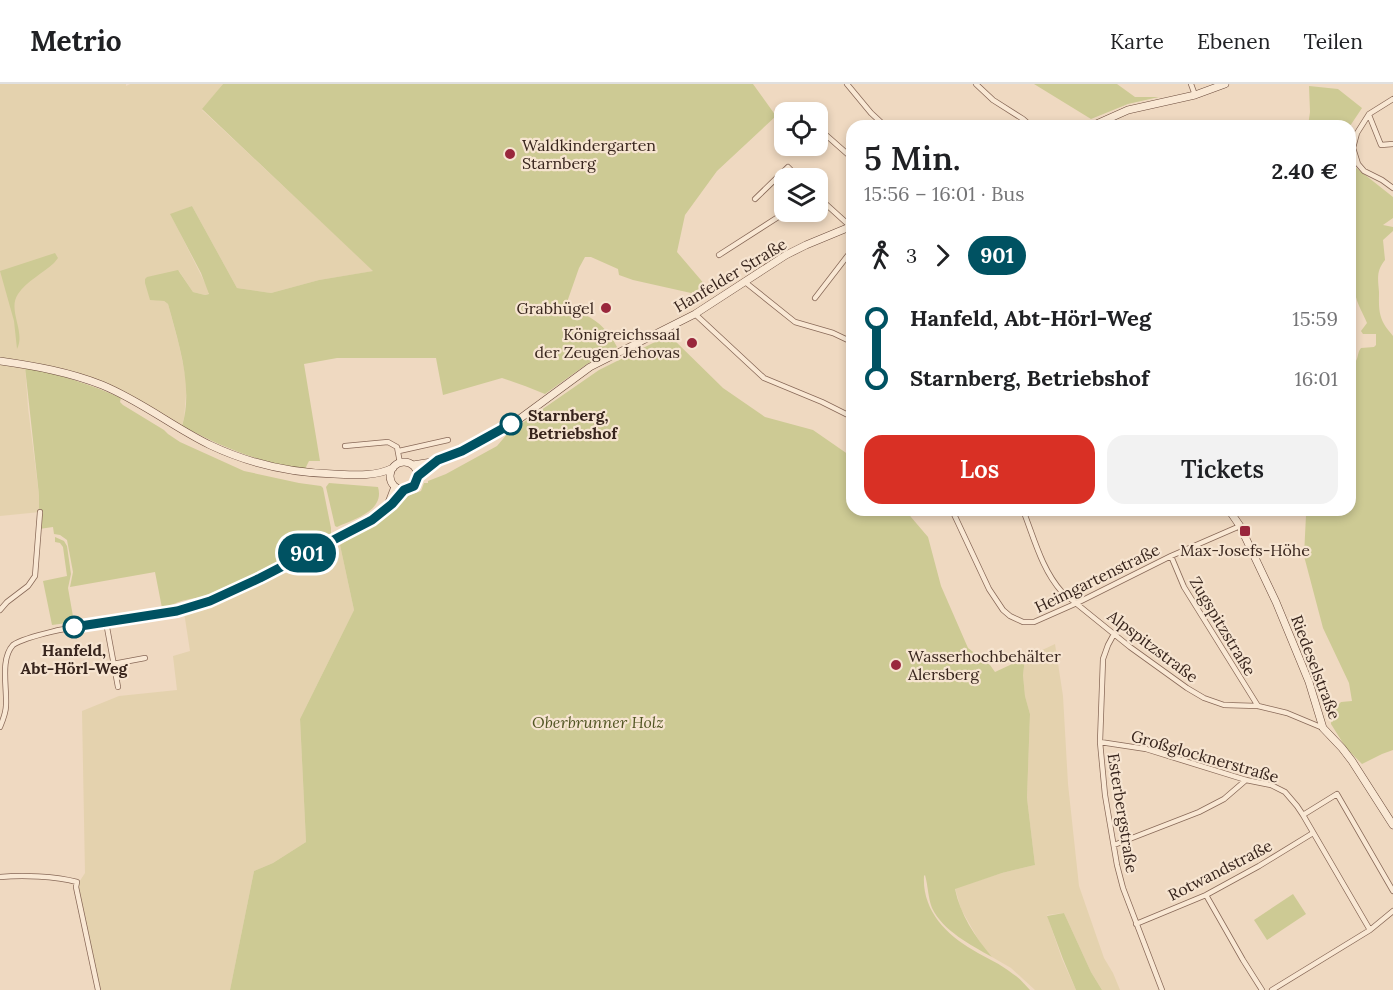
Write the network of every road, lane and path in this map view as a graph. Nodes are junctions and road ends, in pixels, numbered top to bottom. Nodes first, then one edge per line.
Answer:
1 (847, 84) edge
2 (976, 84) edge
3 (1191, 84) edge
4 (1225, 84) edge
5 (1195, 94) junction
6 (1393, 99) edge
7 (1369, 114) junction
8 (879, 120) edge
9 (1024, 120) edge
10 (1106, 120) edge
11 (828, 137) edge
12 (1356, 137) edge
13 (1393, 144) edge
14 (846, 153) edge
15 (1356, 159) edge
16 (774, 181) edge
17 (1393, 188) edge
18 (755, 199) dead end
19 (828, 206) edge
20 (774, 220) edge
21 (846, 222) edge
22 (846, 228) edge
23 (719, 255) dead end
24 (846, 258) edge
25 (745, 282) junction
26 (815, 298) dead end
27 (694, 315) junction
28 (846, 339) edge
29 (0, 361) edge
30 (846, 414) edge
31 (448, 440) dead end
32 (345, 446) dead end
33 (399, 451) junction
34 (438, 460) junction
35 (400, 463) junction
36 (412, 465) junction
37 (393, 468) junction
38 (369, 475) junction
39 (418, 476) junction
40 (393, 484) junction
41 (404, 490) junction
42 (385, 509) junction
43 (40, 512) dead end
44 (955, 516) edge
45 (1025, 516) edge
46 (1233, 516) edge
47 (1240, 526) junction
48 (1171, 556) junction
49 (1077, 603) junction
50 (0, 610) edge
51 (106, 622) junction
52 (1114, 634) junction
53 (0, 648) edge
54 (7, 653) junction
55 (145, 658) dead end
56 (113, 664) junction
57 (118, 687) dead end
58 (1258, 706) junction
59 (0, 728) edge
60 (1323, 728) junction
61 (1100, 742) junction
62 (1246, 780) junction
63 (1303, 815) junction
64 (1393, 825) edge
65 (1313, 833) junction
66 (1114, 845) junction
67 (0, 877) edge
68 (1393, 891) edge
69 (1206, 895) junction
70 (1393, 911) edge
71 (1136, 924) junction
72 (1370, 930) junction
73 (98, 990) edge
74 (1162, 990) edge
75 (1262, 990) edge
76 (1272, 990) edge

1 - 8 street
2 - 9 street
3 - 5 street
4 - 5 street
5 - 10 street
6 - 7 street
7 - 12 street
7 - 13 street
11 - 14 street
15 - 17 street
16 - 18 street
19 - 21 street
20 - 23 street
22 - 25 street, Hanfelder Straße
24 - 26 street
25 - 27 street, Hanfelder Straße
25 - 28 street
27 - 30 street
27 - 34 street, Hanfelder Straße
29 - 38 street
31 - 33 street
32 - 33 street
33 - 35 street
34 - 36 street, Hanfelder Straße
34 - 39 street, Hanfelder Straße
35 - 36 street
35 - 37 street
36 - 39 street
37 - 38 street
37 - 40 street
38 - 40 street
39 - 41 street
40 - 41 street
40 - 42 street
41 - 42 street
42 - 51 street
43 - 50 street
44 - 49 street, Heimgartenstraße
45 - 49 street, Alpspitzstraße
46 - 47 street, Riedeselstraße
47 - 48 street, Heimgartenstraße
47 - 60 street, Riedeselstraße
48 - 49 street, Heimgartenstraße
48 - 58 street, Zugspitzstraße
49 - 52 street, Alpspitzstraße
51 - 54 street
51 - 56 street
52 - 58 street, Alpspitzstraße
52 - 61 street, Esterbergstraße
53 - 54 street
54 - 59 street
55 - 56 street
56 - 57 street
58 - 60 street, Alpspitzstraße
60 - 64 street, Riedeselstraße
61 - 62 street, Großglocknerstraße
61 - 66 street, Esterbergstraße
62 - 63 street, Großglocknerstraße
62 - 66 street
63 - 65 street, Großglocknerstraße
63 - 68 street
65 - 69 street, Rotwandstraße
65 - 72 street, Großglocknerstraße
66 - 71 street, Esterbergstraße
67 - 73 street
69 - 71 street, Rotwandstraße
69 - 75 street
70 - 72 street
71 - 74 street, Esterbergstraße
72 - 76 street

